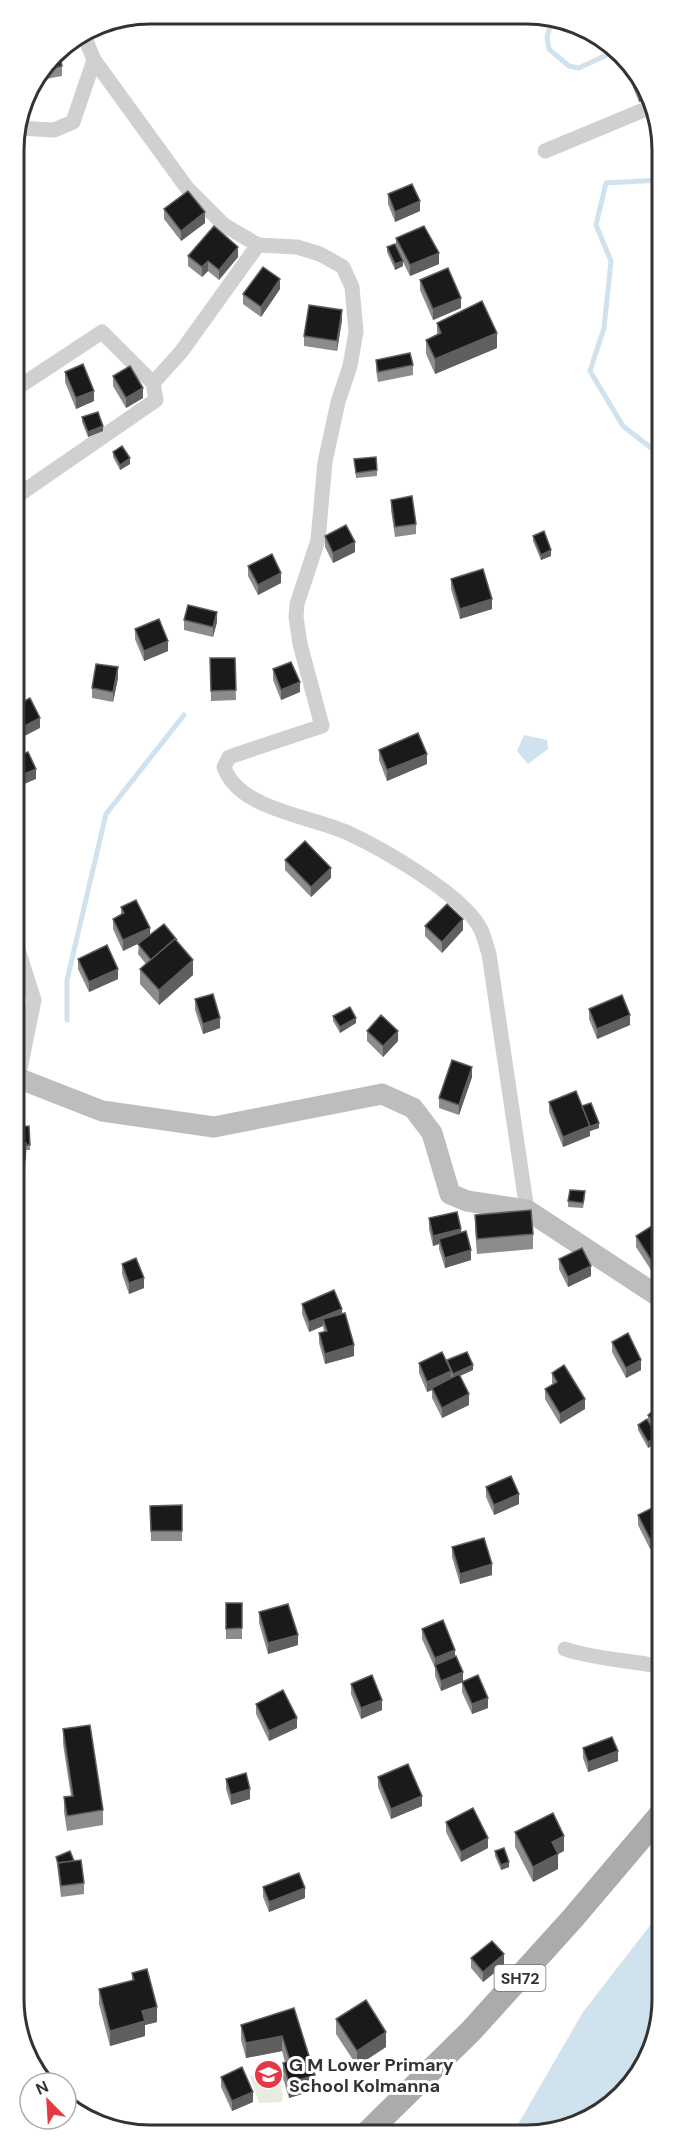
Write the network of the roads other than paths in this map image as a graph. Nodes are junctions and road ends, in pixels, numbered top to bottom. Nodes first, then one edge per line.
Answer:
1 (86, 41) edge
2 (94, 60) junction
3 (645, 109) edge
4 (26, 128) edge
5 (545, 151) dead end
6 (258, 245) junction
7 (24, 383) edge
8 (153, 383) junction
9 (24, 491) edge
10 (24, 968) edge
11 (24, 1043) edge
12 (24, 1081) edge
13 (527, 1210) junction
14 (652, 1292) edge
15 (565, 1649) dead end
16 (652, 1665) edge
17 (652, 1825) edge
18 (376, 2125) edge

1 - 2 street
2 - 4 street
2 - 6 street
3 - 5 street
6 - 8 street
6 - 13 street
7 - 8 street
8 - 9 street
10 - 11 street
12 - 13 main road
13 - 14 main road
15 - 16 street
17 - 18 main road, SH72

